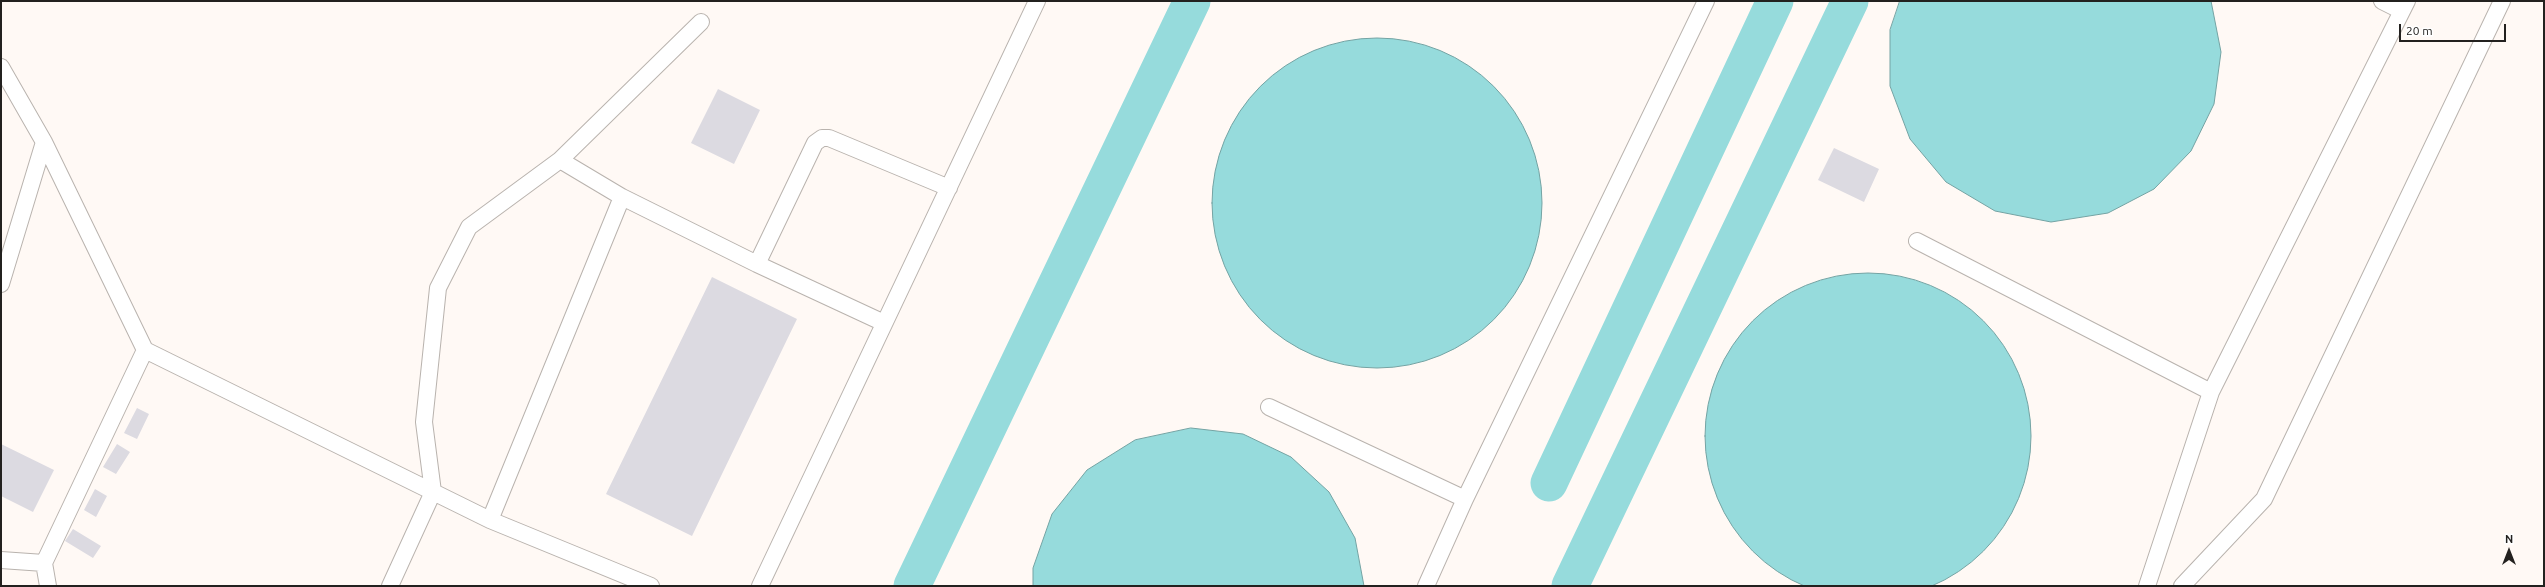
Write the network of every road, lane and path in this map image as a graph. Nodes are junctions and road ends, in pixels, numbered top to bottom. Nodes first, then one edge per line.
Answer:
1 (1037, 1) edge
2 (1706, 1) edge
3 (2382, 1) edge
4 (2502, 1) edge
5 (2405, 6) edge
6 (701, 22) dead end
7 (1, 67) edge
8 (44, 142) junction
9 (560, 160) junction
10 (949, 188) junction
11 (622, 197) junction
12 (1918, 241) dead end
13 (757, 264) junction
14 (1, 284) edge
15 (884, 323) junction
16 (146, 350) junction
17 (2211, 392) junction
18 (1269, 407) dead end
19 (433, 492) junction
20 (1465, 499) junction
21 (490, 520) junction
22 (1, 560) edge
23 (44, 563) junction
24 (48, 586) edge
25 (390, 586) edge
26 (651, 586) edge
27 (760, 586) edge
28 (1426, 586) edge
29 (2147, 586) edge
30 (2182, 586) edge

1 - 10 lane
2 - 20 lane
3 - 5 lane
4 - 30 lane
5 - 17 lane
6 - 9 lane
7 - 8 lane
8 - 14 lane
8 - 16 lane
9 - 11 lane
9 - 19 lane
10 - 13 lane
10 - 15 lane
11 - 13 lane
11 - 21 lane
12 - 17 lane
13 - 15 lane
15 - 27 lane
16 - 19 lane
16 - 23 lane
17 - 29 lane
18 - 20 lane
19 - 21 lane
19 - 25 lane
20 - 28 lane
21 - 26 lane
22 - 23 lane
23 - 24 lane

